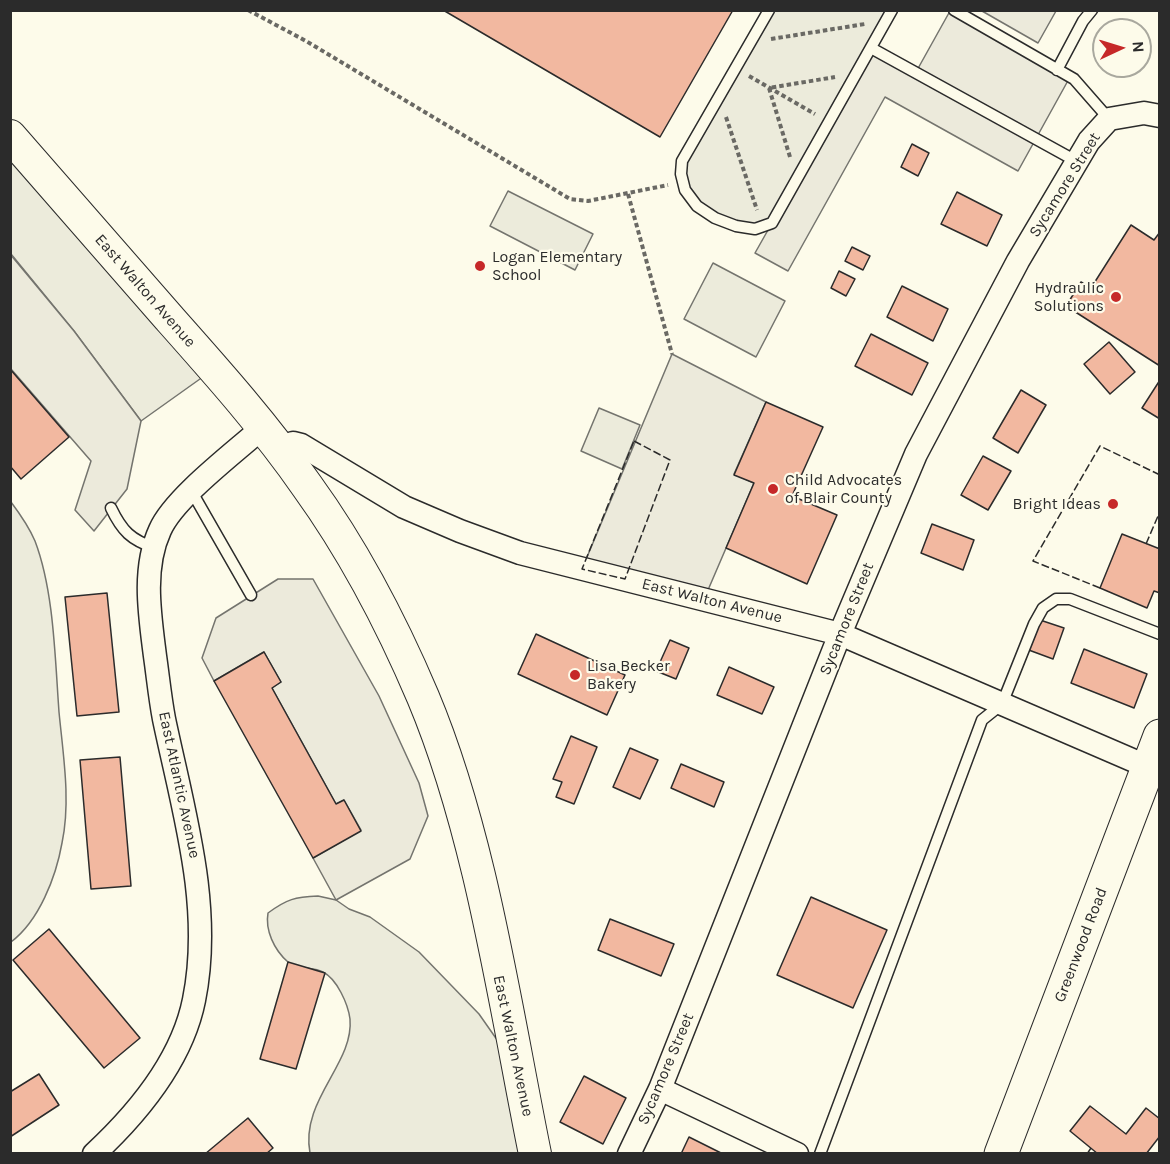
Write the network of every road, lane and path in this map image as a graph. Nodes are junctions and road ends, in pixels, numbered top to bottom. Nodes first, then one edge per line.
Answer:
1 (248, 10) edge
2 (769, 10) edge
3 (954, 10) edge
4 (1092, 10) edge
5 (889, 15) edge
6 (750, 42) junction
7 (871, 48) junction
8 (735, 68) junction
9 (1058, 70) junction
10 (856, 73) junction
11 (769, 88) junction
12 (719, 97) junction
13 (1160, 116) edge
14 (1115, 118) junction
15 (829, 122) junction
16 (10, 136) edge
17 (1077, 161) junction
18 (797, 179) junction
19 (684, 183) junction
20 (628, 194) junction
21 (763, 226) junction
22 (672, 354) dead end
23 (270, 438) junction
24 (192, 492) junction
25 (111, 508) dead end
26 (155, 548) junction
27 (251, 595) dead end
28 (840, 634) junction
29 (1160, 634) edge
30 (1002, 704) junction
31 (1160, 736) edge
32 (1153, 770) edge
33 (660, 1089) junction
34 (94, 1154) edge
35 (535, 1154) edge
36 (629, 1154) edge
37 (796, 1154) edge
38 (820, 1154) edge
39 (1001, 1154) edge

1 - 20 path
2 - 6 lane
3 - 9 lane
4 - 9 lane
5 - 6 path
5 - 7 lane
6 - 8 lane
7 - 10 lane
7 - 17 lane
8 - 11 path
8 - 12 lane
9 - 14 lane
10 - 11 path
10 - 15 lane
11 - 15 path
11 - 18 path
12 - 19 lane
12 - 21 path
13 - 14 street
14 - 17 street, Sycamore Street
15 - 18 lane
16 - 23 main road, East Walton Avenue
17 - 28 street, Sycamore Street
18 - 21 lane
19 - 20 path
19 - 21 lane
20 - 22 path
23 - 24 street, East Atlantic Avenue
23 - 28 street, East Walton Avenue
23 - 35 main road, East Walton Avenue
24 - 26 street, East Atlantic Avenue
24 - 27 lane
25 - 26 lane
26 - 34 street, East Atlantic Avenue
28 - 30 street, East Walton Avenue
28 - 33 street, Sycamore Street
29 - 30 lane
30 - 32 street, East Walton Avenue
30 - 38 lane
31 - 32 main road, Greenwood Road
32 - 39 main road, Greenwood Road
33 - 36 street, Sycamore Street
33 - 37 street

